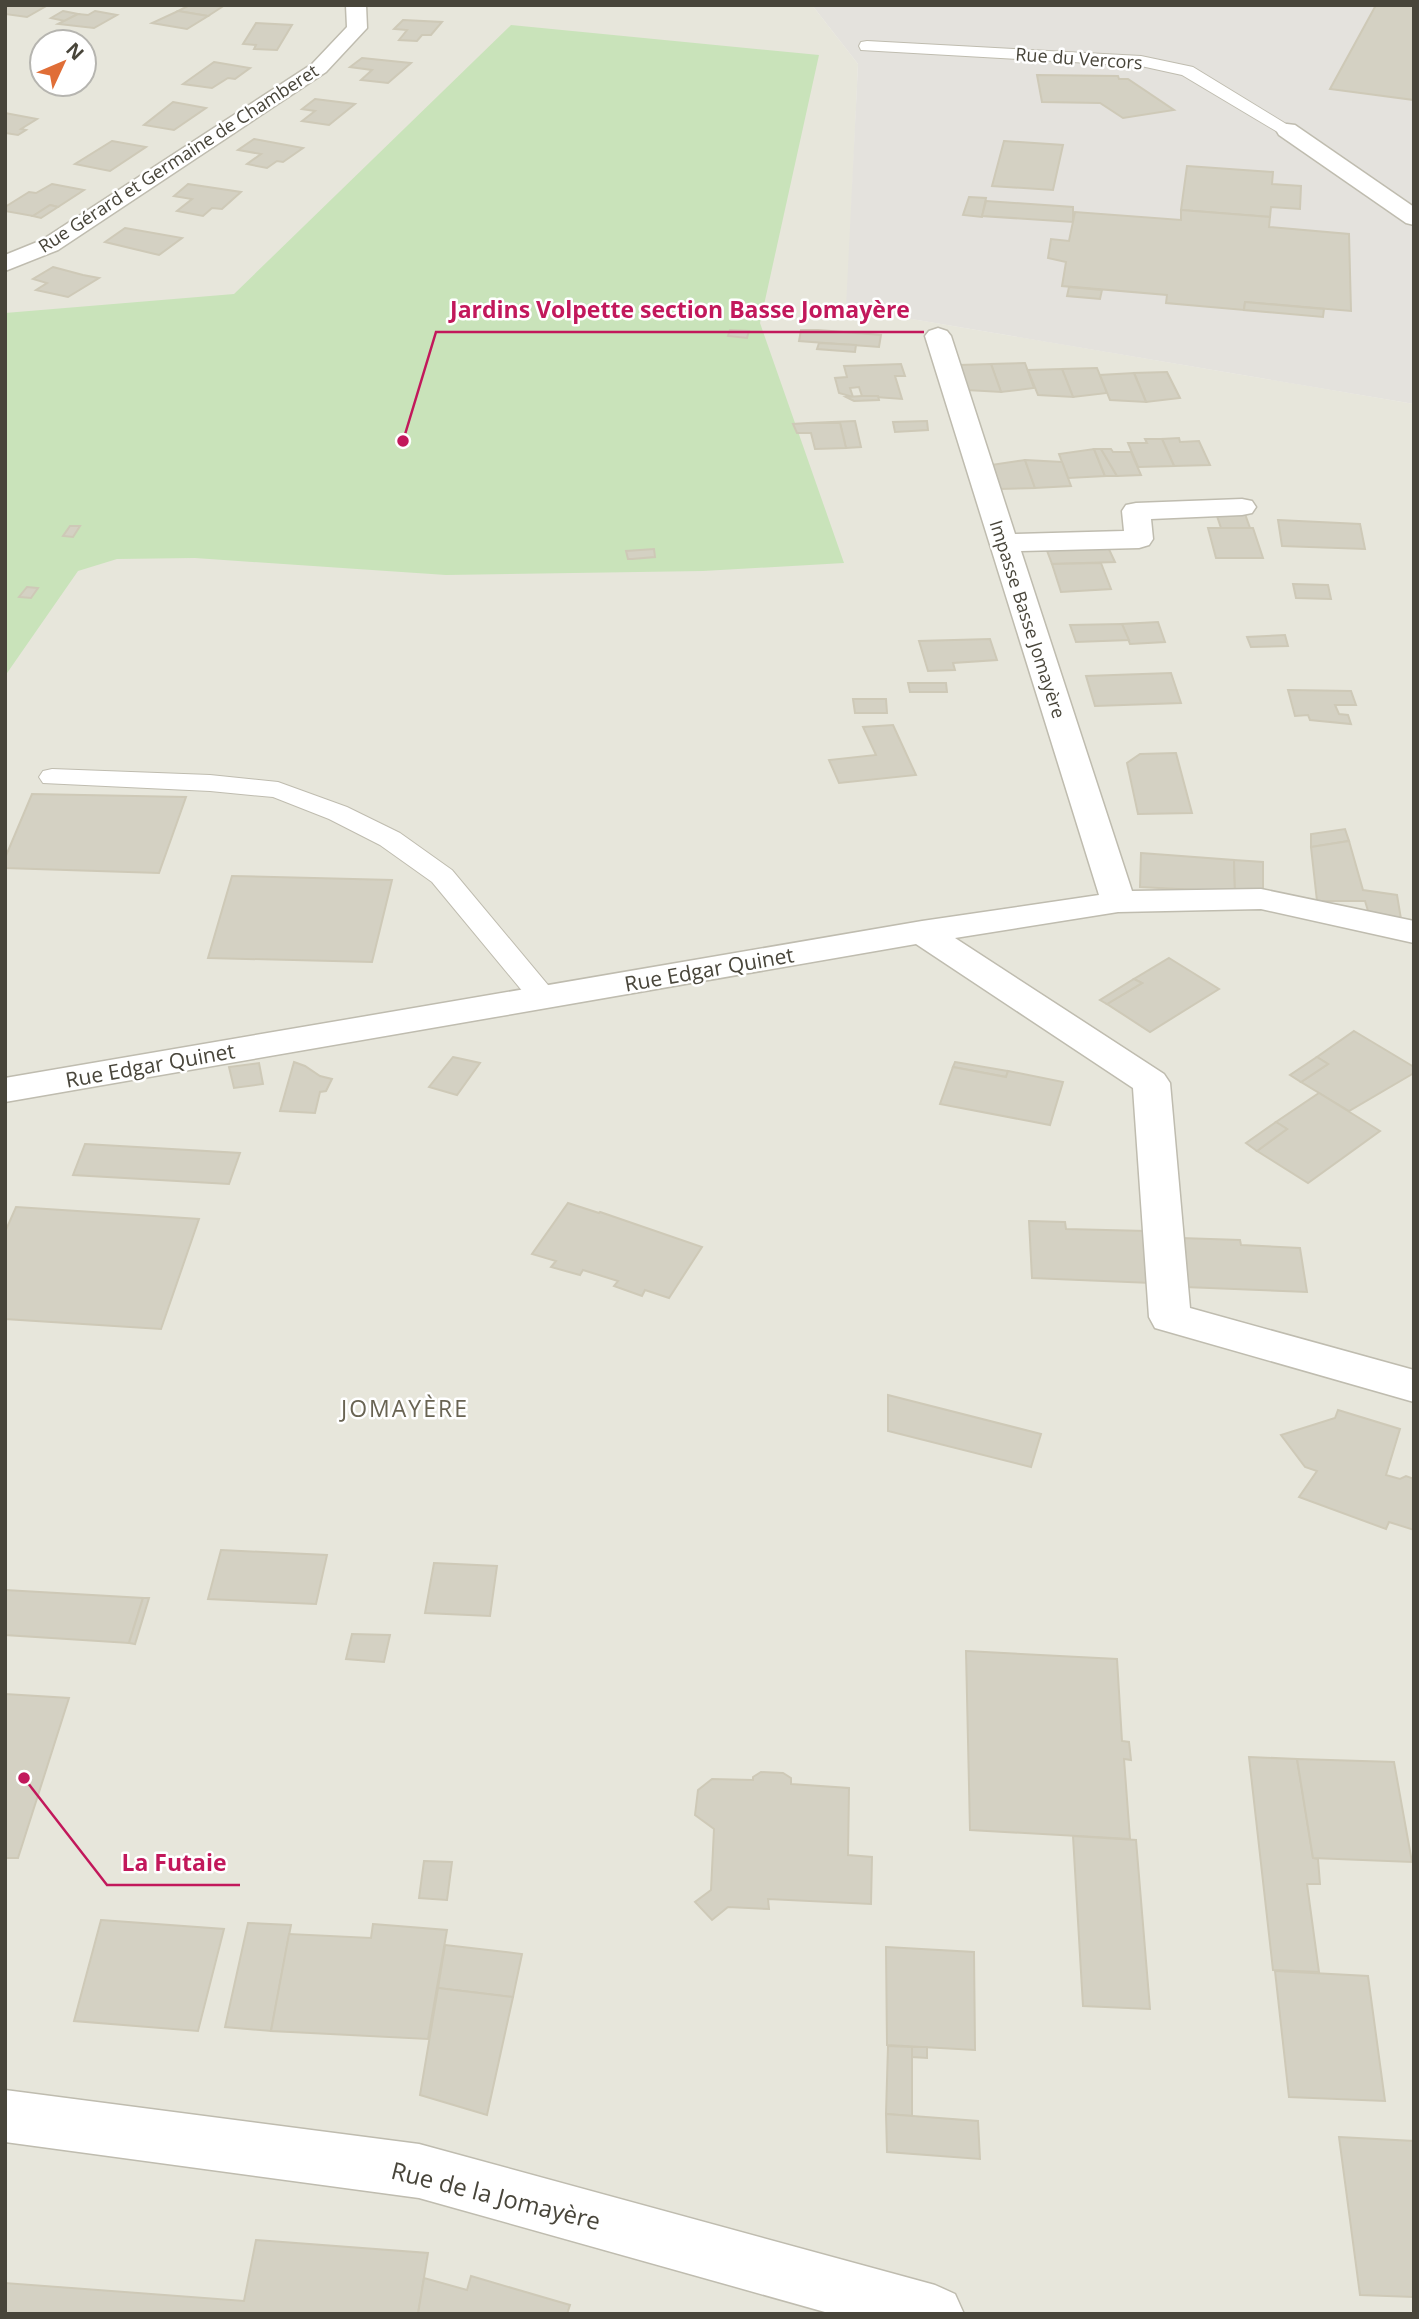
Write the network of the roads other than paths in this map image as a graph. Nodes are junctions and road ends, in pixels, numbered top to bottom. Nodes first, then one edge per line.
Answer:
1 (356, 5) edge
2 (867, 46) dead end
3 (1287, 130) joint
4 (1414, 218) edge
5 (5, 264) edge
6 (938, 336) dead end
7 (1242, 507) dead end
8 (1004, 543) junction
9 (52, 777) dead end
10 (1118, 902) junction
11 (922, 932) junction
12 (1414, 932) edge
13 (543, 998) junction
14 (5, 1090) edge
15 (1414, 1386) edge
16 (5, 2116) edge
17 (935, 2314) edge

1 - 5 street, Rue Gérard et Germaine de Chamberet
2 - 3 lane, Rue du Vercors
3 - 4 street, Rue du Vercors
6 - 8 street, Impasse Basse Jomayère
7 - 8 street
8 - 10 street, Impasse Basse Jomayère
9 - 13 lane
10 - 11 street, Rue Edgar Quinet
10 - 12 street, Rue Edgar Quinet
11 - 13 street, Rue Edgar Quinet
11 - 15 street
13 - 14 street, Rue Edgar Quinet
16 - 17 street, Rue de la Jomayère

